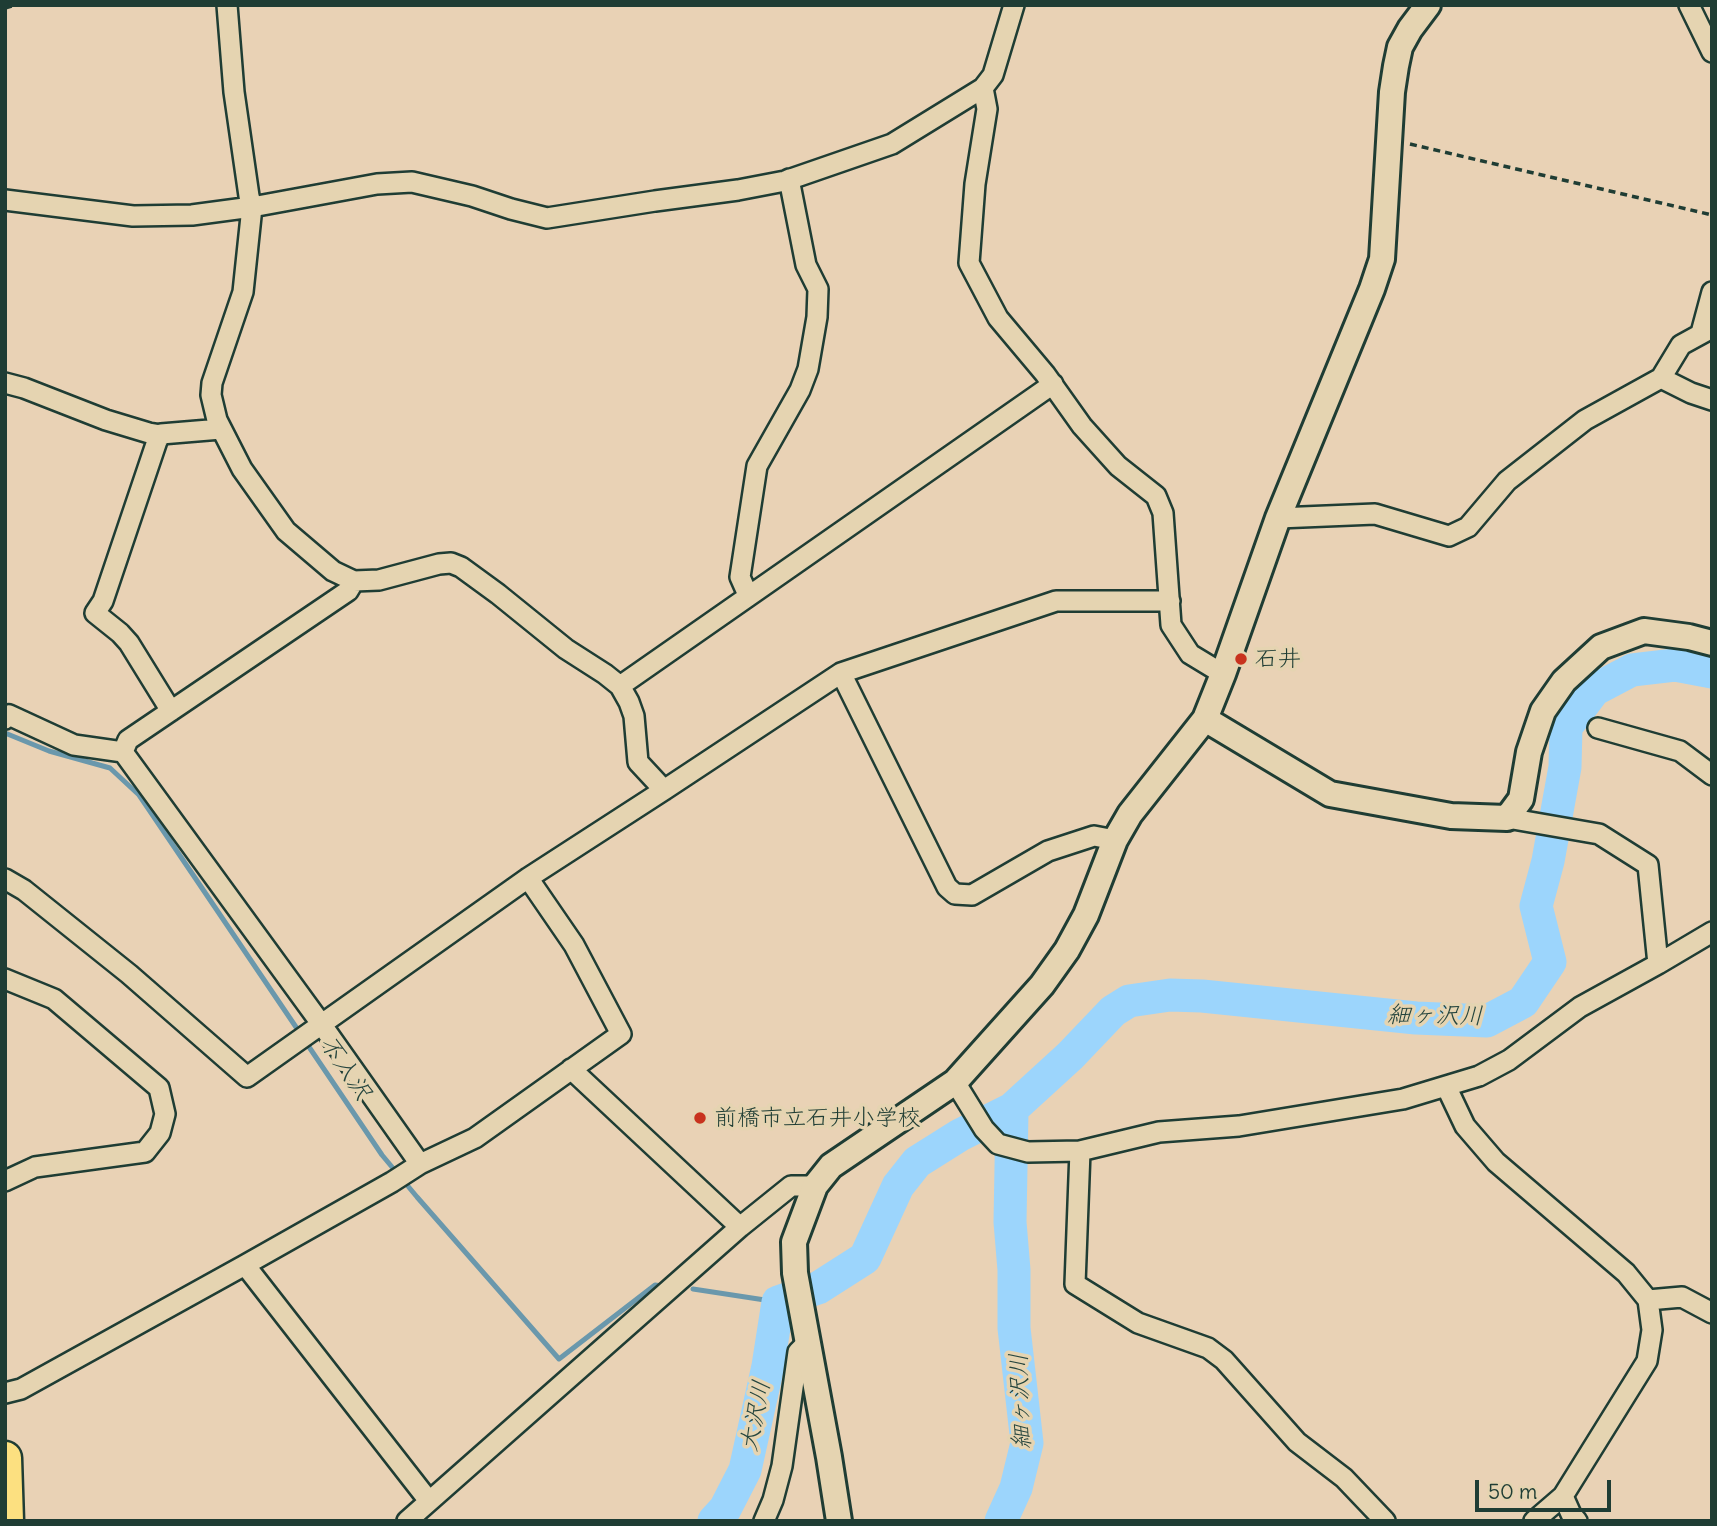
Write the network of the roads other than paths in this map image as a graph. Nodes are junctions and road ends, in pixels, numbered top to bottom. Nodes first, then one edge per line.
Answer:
1 (227, 5) edge
2 (1014, 5) edge
3 (1428, 5) edge
4 (1689, 5) edge
5 (1712, 52) edge
6 (983, 88) junction
7 (789, 180) junction
8 (5, 200) edge
9 (252, 207) junction
10 (1712, 292) edge
11 (1706, 331) edge
12 (1661, 378) junction
13 (5, 383) edge
14 (1053, 384) junction
15 (1712, 400) edge
16 (220, 429) junction
17 (161, 435) junction
18 (1278, 518) junction
19 (354, 581) junction
20 (748, 595) junction
21 (1170, 601) junction
22 (1712, 643) edge
23 (841, 673) junction
24 (1223, 674) junction
25 (620, 686) junction
26 (170, 711) junction
27 (5, 719) edge
28 (1205, 719) junction
29 (1598, 728) dead end
30 (123, 752) junction
31 (1711, 775) edge
32 (664, 790) junction
33 (1518, 820) junction
34 (1115, 840) junction
35 (528, 878) junction
36 (5, 879) edge
37 (1712, 932) edge
38 (1658, 964) junction
39 (5, 979) edge
40 (322, 1025) junction
41 (571, 1069) junction
42 (955, 1082) junction
43 (1446, 1086) junction
44 (1080, 1151) junction
45 (407, 1173) junction
46 (5, 1181) edge
47 (815, 1186) junction
48 (740, 1227) junction
49 (245, 1265) junction
50 (1648, 1300) junction
51 (1712, 1313) edge
52 (807, 1343) junction
53 (5, 1393) edge
54 (5, 1458) edge
55 (1563, 1496) junction
56 (429, 1501) junction
57 (7, 1521) edge
58 (407, 1521) edge
59 (764, 1521) edge
60 (839, 1521) edge
61 (1385, 1521) edge
62 (1534, 1521) edge
63 (1577, 1521) edge

1 - 9 street
2 - 6 street
3 - 18 street
4 - 5 street
6 - 7 street
6 - 14 street
7 - 9 street
7 - 20 street
8 - 9 street
9 - 16 street
10 - 11 street
11 - 12 street
12 - 15 street
12 - 18 street
13 - 17 street
14 - 20 street
14 - 21 street
16 - 17 street
16 - 19 street
17 - 26 street
18 - 24 street
19 - 25 street
19 - 26 street
20 - 25 street
21 - 23 street
21 - 24 street
22 - 33 street
23 - 32 street
23 - 34 street
24 - 28 street
25 - 32 street
26 - 30 street
27 - 30 street
28 - 33 street
28 - 34 street
29 - 31 street
30 - 40 street
32 - 35 street
33 - 38 street
34 - 42 street
35 - 40 street
35 - 41 street
36 - 40 street
37 - 38 street
38 - 43 street
39 - 46 street
40 - 45 street
41 - 45 street
41 - 48 street
42 - 44 street
42 - 47 street
43 - 44 street
43 - 50 street
44 - 61 street
45 - 49 street
47 - 48 street
47 - 52 street
48 - 56 street
49 - 53 street
49 - 56 street
50 - 51 street
50 - 55 street
52 - 59 street
52 - 60 street
54 - 57 highway
55 - 62 street
55 - 63 street
56 - 58 street

